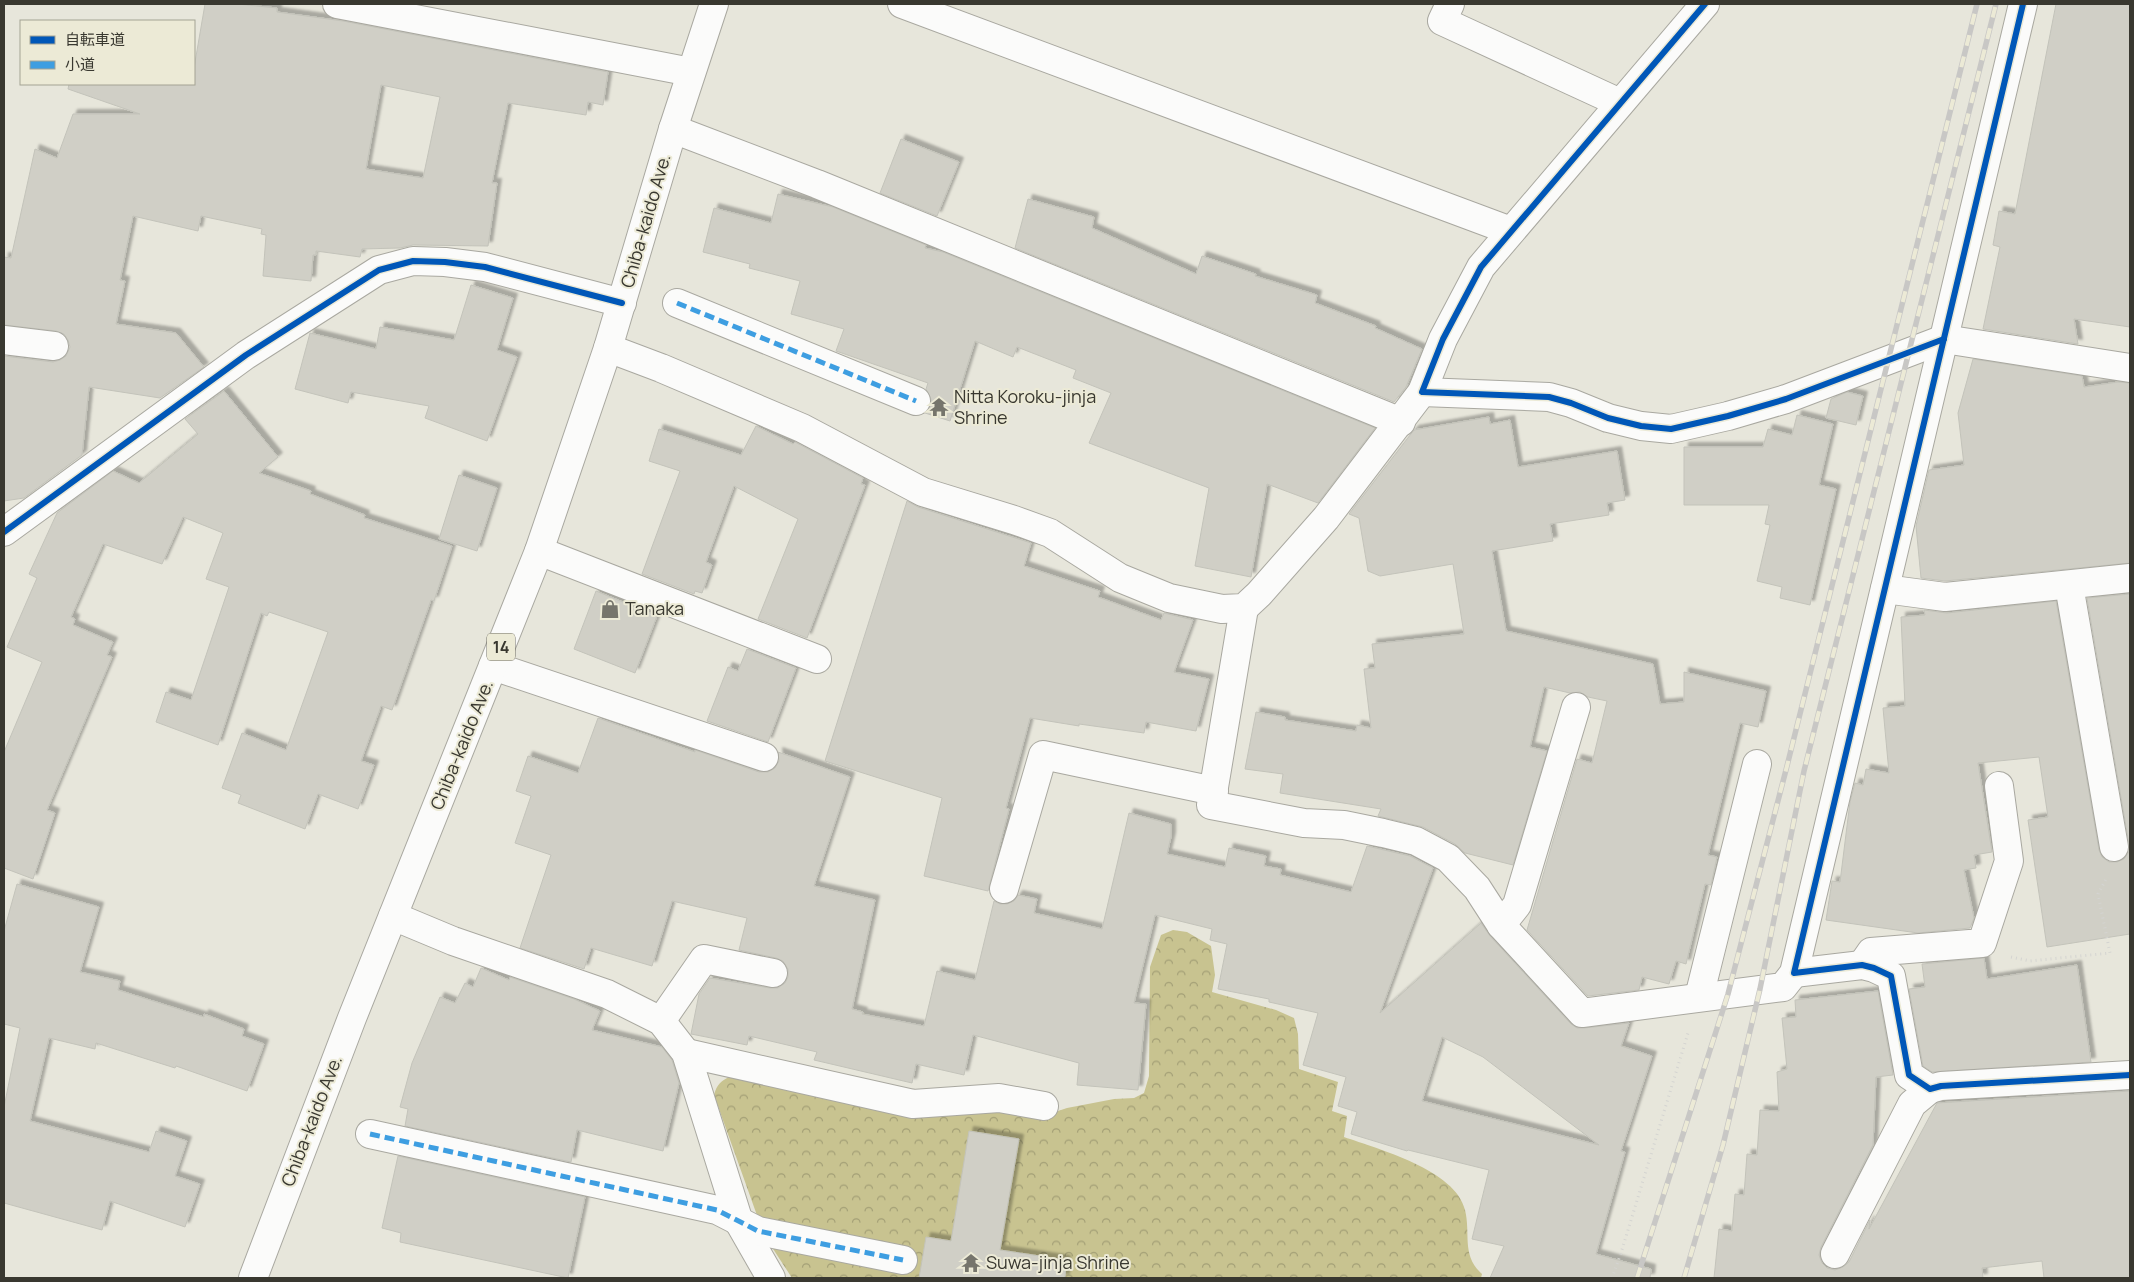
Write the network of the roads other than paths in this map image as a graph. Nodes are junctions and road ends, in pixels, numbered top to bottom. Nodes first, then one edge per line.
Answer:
1 (337, 4) edge
2 (714, 4) edge
3 (902, 4) edge
4 (1450, 4) edge
5 (1705, 4) edge
6 (2024, 4) edge
7 (691, 72) junction
8 (1620, 103) junction
9 (673, 128) junction
10 (1511, 231) junction
11 (622, 303) junction
12 (677, 303) dead end
13 (1944, 339) junction
14 (4, 340) edge
15 (54, 346) dead end
16 (608, 348) junction
17 (2130, 368) edge
18 (1422, 392) junction
19 (916, 401) dead end
20 (1401, 422) junction
21 (4, 532) edge
22 (539, 551) junction
23 (2130, 578) edge
24 (2069, 585) junction
25 (1885, 589) junction
26 (1244, 608) junction
27 (817, 659) dead end
28 (493, 666) junction
29 (1576, 707) dead end
30 (764, 757) dead end
31 (1756, 764) dead end
32 (1999, 786) dead end
33 (1214, 791) junction
34 (2114, 847) road end
35 (1004, 889) dead end
36 (393, 916) junction
37 (1501, 925) junction
38 (1862, 965) junction
39 (773, 973) dead end
40 (1794, 973) junction
41 (1699, 997) junction
42 (661, 1021) junction
43 (686, 1053) junction
44 (2130, 1075) edge
45 (1930, 1089) junction
46 (1044, 1106) dead end
47 (370, 1134) dead end
48 (739, 1222) junction
49 (1836, 1254) dead end
50 (903, 1260) dead end
51 (253, 1278) edge
52 (771, 1278) edge

1 - 7 main road
2 - 7 main road, Chiba-kaido Ave. / 14
3 - 10 main road
4 - 8 main road
5 - 8 main road
6 - 13 main road
7 - 9 main road, Chiba-kaido Ave. / 14
8 - 10 main road
9 - 11 main road, Chiba-kaido Ave. / 14
9 - 20 main road
10 - 18 main road
11 - 16 main road, Chiba-kaido Ave. / 14
11 - 21 main road
12 - 19 main road
13 - 17 main road
13 - 18 main road
13 - 25 main road
14 - 15 main road
16 - 22 main road, Chiba-kaido Ave. / 14
16 - 26 main road
18 - 20 main road
20 - 26 main road
22 - 27 main road
22 - 28 main road, Chiba-kaido Ave. / 14
23 - 24 main road
24 - 25 main road
24 - 34 main road
25 - 40 main road
26 - 33 main road
28 - 30 main road
28 - 36 main road, Chiba-kaido Ave. / 14
29 - 37 main road
31 - 41 main road
32 - 38 main road
33 - 35 main road
33 - 37 main road
36 - 42 main road
36 - 51 main road, Chiba-kaido Ave. / 14
37 - 41 main road
38 - 40 main road
38 - 45 main road
39 - 42 main road
40 - 41 main road
42 - 43 main road
43 - 46 main road
43 - 48 main road
44 - 45 main road
45 - 49 main road
47 - 48 main road
48 - 50 main road
48 - 52 main road

